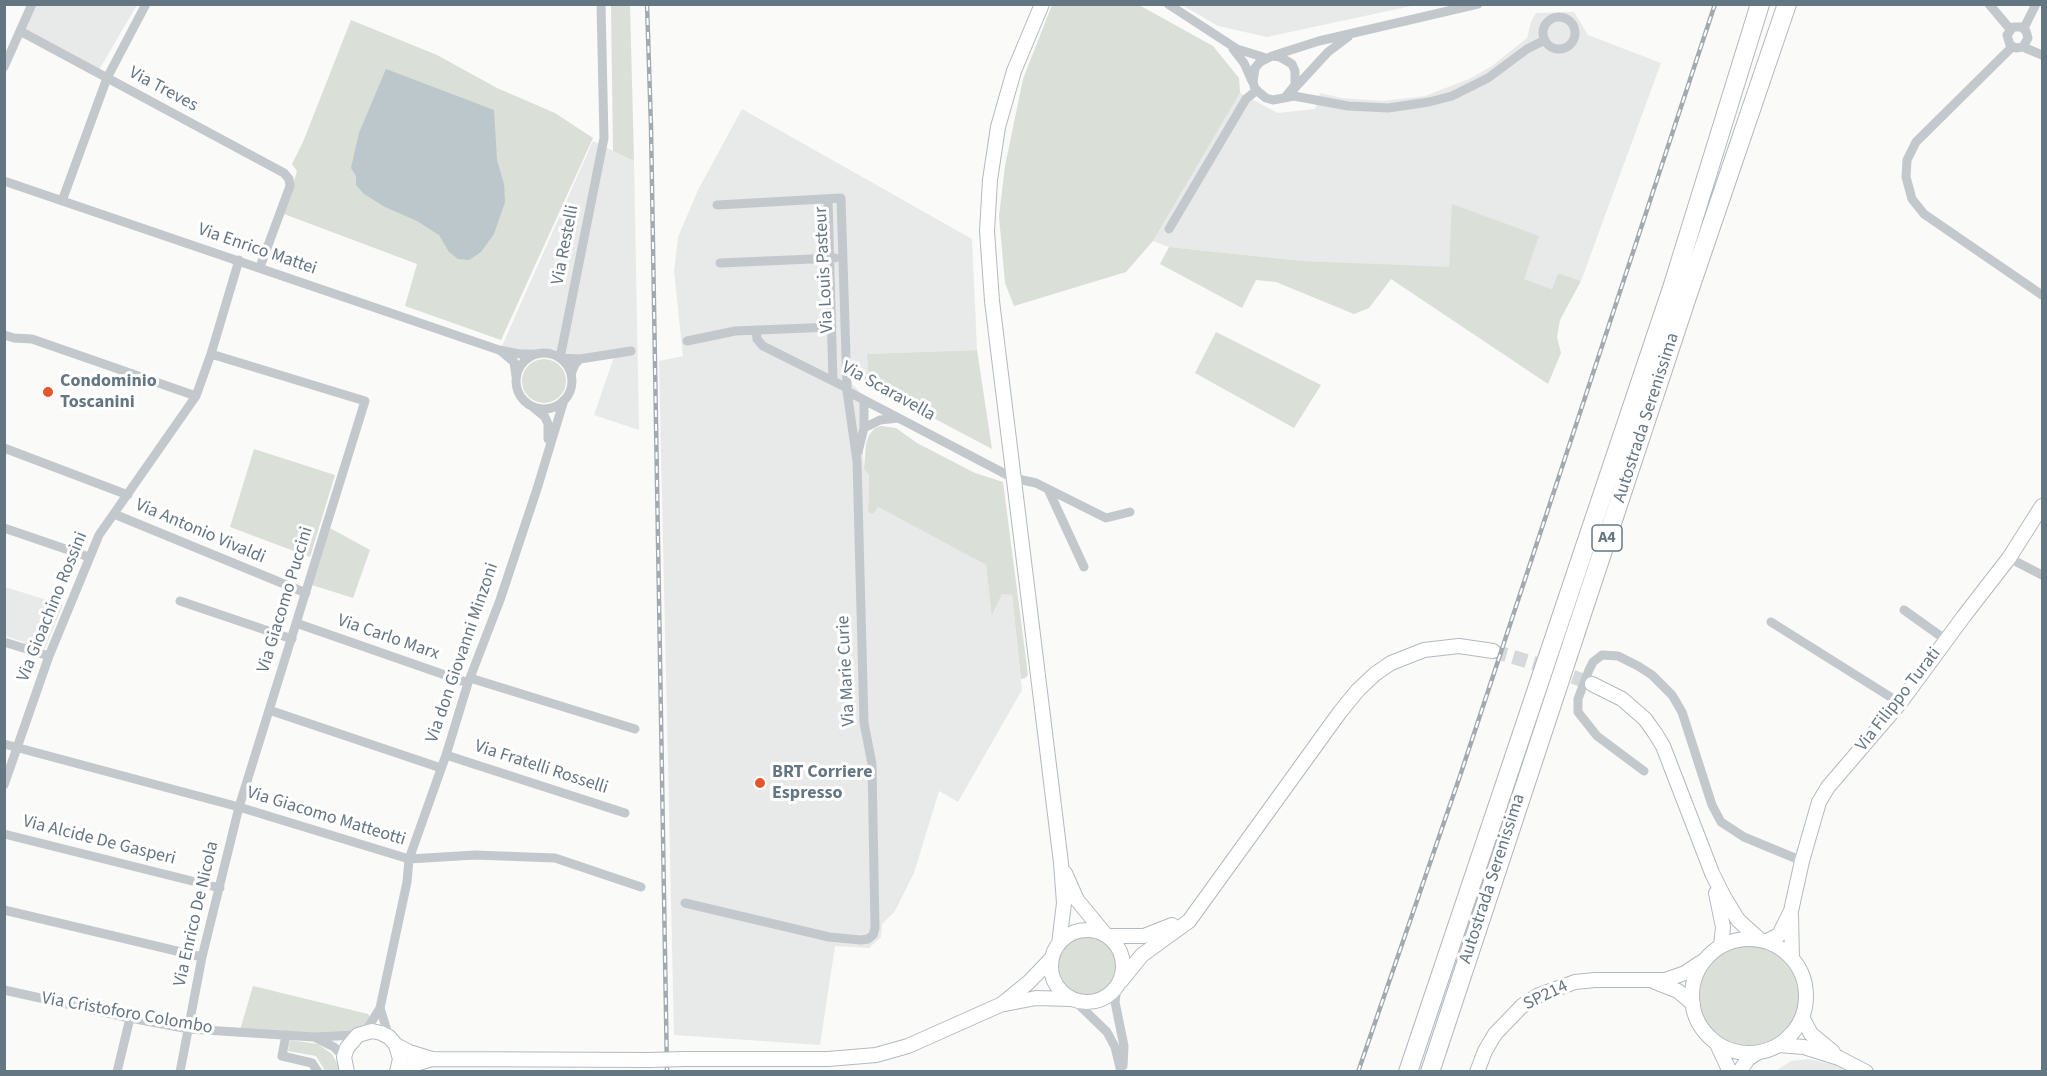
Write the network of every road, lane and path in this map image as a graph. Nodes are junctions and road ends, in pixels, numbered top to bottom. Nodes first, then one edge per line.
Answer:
1 (32, 4) edge
2 (146, 4) edge
3 (601, 4) edge
4 (1042, 4) edge
5 (1478, 4) edge
6 (1760, 4) edge
7 (1786, 4) edge
8 (1989, 4) edge
9 (2036, 4) edge
10 (1168, 5) edge
11 (2024, 28) junction
12 (2010, 29) junction
13 (20, 31) junction
14 (1358, 32) junction
15 (1545, 40) dead end
16 (1224, 42) junction
17 (2012, 47) junction
18 (2023, 47) junction
19 (2043, 55) edge
20 (1269, 57) junction
21 (4, 67) edge
22 (1309, 74) junction
23 (107, 78) junction
24 (1298, 81) junction
25 (1255, 86) junction
26 (1289, 94) junction
27 (1312, 97) junction
28 (4, 181) edge
29 (828, 198) junction
30 (62, 201) junction
31 (717, 205) dead end
32 (1169, 228) dead end
33 (829, 258) junction
34 (842, 258) junction
35 (239, 260) junction
36 (720, 263) dead end
37 (260, 267) junction
38 (2043, 294) edge
39 (832, 329) junction
40 (756, 330) junction
41 (845, 330) junction
42 (4, 335) edge
43 (687, 340) dead end
44 (499, 350) junction
45 (631, 351) dead end
46 (211, 354) junction
47 (535, 354) junction
48 (561, 358) junction
49 (580, 359) junction
50 (571, 374) junction
51 (516, 376) junction
52 (833, 381) junction
53 (847, 389) junction
54 (196, 396) junction
55 (564, 400) junction
56 (864, 400) junction
57 (531, 405) junction
58 (898, 418) junction
59 (864, 428) junction
60 (4, 448) edge
61 (545, 456) junction
62 (857, 461) junction
63 (1013, 478) junction
64 (1048, 489) junction
65 (128, 495) junction
66 (2043, 506) edge
67 (1130, 512) dead end
68 (114, 514) junction
69 (4, 528) edge
70 (89, 557) junction
71 (2009, 558) junction
72 (1084, 567) dead end
73 (2043, 575) edge
74 (306, 593) junction
75 (180, 601) dead end
76 (1904, 610) dead end
77 (1771, 622) dead end
78 (296, 623) junction
79 (292, 639) junction
80 (1946, 640) junction
81 (4, 642) edge
82 (1493, 651) tunnel mouth
83 (50, 656) junction
84 (469, 680) junction
85 (1592, 684) tunnel mouth
86 (1900, 704) junction
87 (270, 710) junction
88 (635, 729) dead end
89 (4, 744) edge
90 (16, 748) junction
91 (446, 755) junction
92 (441, 768) junction
93 (1644, 771) dead end
94 (4, 785) edge
95 (239, 807) junction
96 (625, 813) dead end
97 (4, 834) edge
98 (409, 859) junction
99 (1802, 861) junction
100 (1060, 863) junction
101 (1712, 873) junction
102 (641, 887) dead end
103 (220, 888) junction
104 (685, 903) dead end
105 (4, 910) edge
106 (1791, 910) junction
107 (1195, 912) junction
108 (1106, 935) junction
109 (1763, 940) junction
110 (1059, 944) junction
111 (1721, 945) junction
112 (202, 957) junction
113 (1792, 958) junction
114 (1052, 959) junction
115 (1704, 960) junction
116 (1650, 981) junction
117 (1119, 985) junction
118 (4, 990) edge
119 (1073, 1000) junction
120 (1692, 1004) junction
121 (1000, 1005) junction
122 (380, 1008) junction
123 (1802, 1017) junction
124 (130, 1018) junction
125 (189, 1029) junction
126 (360, 1034) junction
127 (286, 1035) junction
128 (314, 1037) junction
129 (393, 1041) junction
130 (1717, 1044) junction
131 (1778, 1045) junction
132 (1757, 1053) junction
133 (344, 1057) junction
134 (1839, 1058) junction
135 (432, 1059) junction
136 (117, 1071) edge
137 (180, 1071) edge
138 (318, 1071) edge
139 (347, 1071) edge
140 (398, 1071) edge
141 (1122, 1071) edge
142 (1408, 1071) edge
143 (1430, 1071) edge
144 (1477, 1071) edge
145 (1730, 1071) edge
146 (1739, 1071) edge
147 (1866, 1071) edge

1 - 13 street
2 - 23 street
3 - 48 street, Via Restelli
4 - 63 street
5 - 14 street
6 - 142 highway, Autostrada Serenissima / A4
7 - 143 highway, Autostrada Serenissima / A4
8 - 12 street
9 - 11 street
10 - 16 street
11 - 12 street
11 - 18 street
12 - 17 street
13 - 21 street
13 - 23 street, Via Treves
14 - 20 street
14 - 22 street
15 - 27 street
16 - 20 street
16 - 25 street
17 - 18 street
17 - 38 street
18 - 19 street
20 - 24 street
20 - 25 street
22 - 24 street
22 - 27 street
23 - 30 street
23 - 37 street, Via Treves
24 - 26 street
24 - 27 street
25 - 26 street
25 - 32 street
26 - 27 street
28 - 30 street, Via Enrico Mattei
29 - 31 street
29 - 33 street, Via Louis Pasteur
29 - 34 street, Via Louis Pasteur
30 - 35 street, Via Enrico Mattei
33 - 34 street
33 - 36 street
33 - 39 street, Via Louis Pasteur
34 - 41 street, Via Louis Pasteur
35 - 37 street, Via Enrico Mattei
35 - 46 street, Via Gioachino Rossini
37 - 44 street, Via Enrico Mattei
39 - 40 street
39 - 41 street
39 - 52 street, Via Louis Pasteur
40 - 43 street
40 - 52 street, Via Scaravella
41 - 53 street, Via Louis Pasteur
42 - 54 street
44 - 47 street, Via Enrico Mattei
44 - 51 street
45 - 49 street
46 - 54 street, Via Gioachino Rossini
46 - 74 street, Via Giacomo Puccini
47 - 48 street
47 - 51 street
48 - 49 street
48 - 50 street
49 - 50 street
50 - 55 street
51 - 57 street
52 - 53 street, Via Scaravella
53 - 56 street, Via Scaravella
53 - 62 street, Via Marie Curie
54 - 65 street, Via Gioachino Rossini
55 - 57 street
55 - 61 street, Via don Giovanni Minzoni
56 - 58 street, Via Scaravella
56 - 59 street
57 - 61 street, Via don Giovanni Minzoni
58 - 59 street
58 - 63 street, Via Scaravella
59 - 62 street
60 - 65 street
61 - 84 street, Via don Giovanni Minzoni
62 - 104 street, Via Marie Curie
63 - 64 street, Via Scaravella
63 - 100 street
64 - 67 street, Via Scaravella
64 - 72 street
65 - 68 street, Via Gioachino Rossini
66 - 71 street, Via Filippo Turati
68 - 70 street, Via Gioachino Rossini
68 - 74 street, Via Antonio Vivaldi
69 - 70 street
70 - 83 street, Via Gioachino Rossini
71 - 73 street
71 - 80 street, Via Filippo Turati
74 - 78 street, Via Giacomo Puccini
75 - 79 street
76 - 80 street
77 - 86 street
78 - 79 street, Via Giacomo Puccini
78 - 84 street, Via Carlo Marx
79 - 87 street, Via Giacomo Puccini
80 - 86 street, Via Filippo Turati
81 - 83 street
82 - 107 street
83 - 90 street, Via Gioachino Rossini
84 - 88 street, Via Carlo Marx
84 - 91 street, Via don Giovanni Minzoni
85 - 101 street
86 - 99 street, Via Filippo Turati
87 - 92 street
87 - 95 street, Via Giacomo Puccini
89 - 90 street, Via Giacomo Matteotti
90 - 94 street, Via Gioachino Rossini
90 - 95 street, Via Giacomo Matteotti
91 - 92 street, Via don Giovanni Minzoni
91 - 96 street, Via Fratelli Rosselli
92 - 98 street, Via don Giovanni Minzoni
93 - 99 street
95 - 98 street, Via Giacomo Matteotti
95 - 103 street, Via Enrico De Nicola
97 - 103 street, Via Alcide De Gasperi
98 - 102 street, Via Giacomo Matteotti
98 - 122 street, Via don Giovanni Minzoni
99 - 106 street, Via Filippo Turati
100 - 108 street
100 - 110 street
101 - 109 street
101 - 111 street
103 - 112 street, Via Enrico De Nicola
105 - 112 street
106 - 109 street, Via Filippo Turati
106 - 113 street, Via Filippo Turati
107 - 108 street
107 - 117 street
108 - 110 street
108 - 117 street
109 - 111 street
109 - 113 street
110 - 114 street
111 - 115 street
112 - 125 street, Via Enrico De Nicola
113 - 123 street
114 - 119 street
114 - 121 street
115 - 116 street, SP214
115 - 120 street
116 - 120 street, SP214
116 - 144 street, SP214 / SP214
117 - 119 street
117 - 141 street
118 - 124 street, Via Cristoforo Colombo
119 - 121 street
119 - 141 street
120 - 130 street
121 - 135 street, bridge
122 - 126 street
122 - 129 street
123 - 131 street
123 - 134 street
124 - 125 street, Via Cristoforo Colombo
124 - 136 street
125 - 127 street, Via Cristoforo Colombo
125 - 137 street, Via Enrico De Nicola
126 - 128 street, Via Cristoforo Colombo
126 - 129 street
126 - 133 street
127 - 128 street, Via Cristoforo Colombo
127 - 138 street
128 - 133 street, Via Cristoforo Colombo
129 - 135 street
129 - 140 street
130 - 132 street
130 - 145 street
131 - 132 street
131 - 134 street
132 - 146 street
133 - 139 street
134 - 147 street
135 - 140 street

